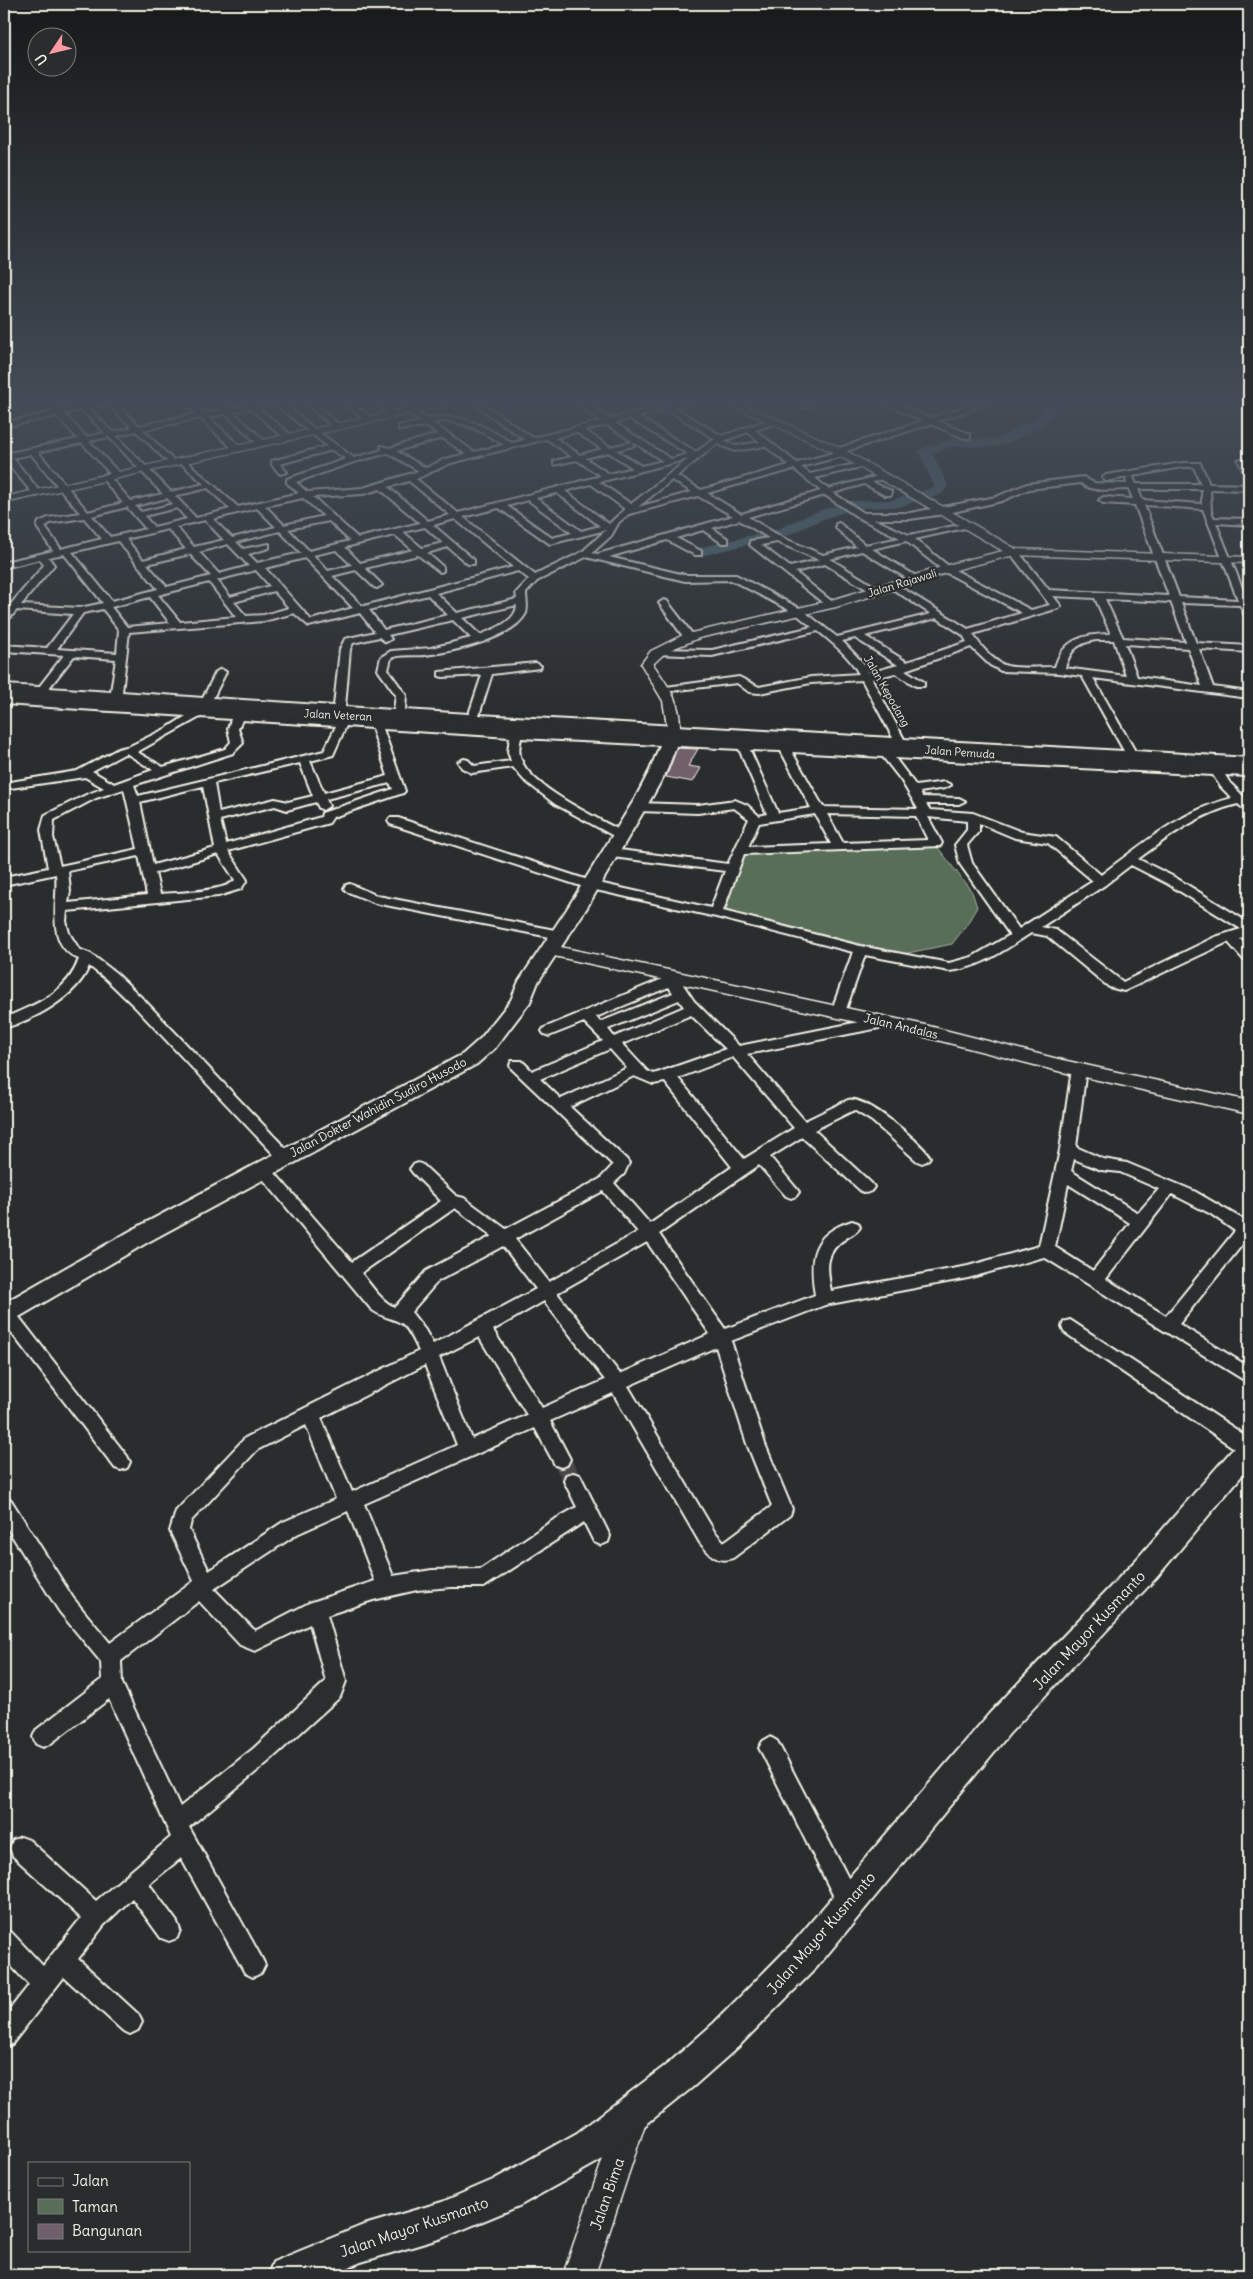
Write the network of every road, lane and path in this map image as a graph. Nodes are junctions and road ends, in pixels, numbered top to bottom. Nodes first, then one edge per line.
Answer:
1 (78, 507) edge
2 (119, 507) edge
3 (131, 507) edge
4 (173, 507) edge
5 (180, 507) edge
6 (233, 507) edge
7 (246, 507) edge
8 (261, 507) edge
9 (317, 507) edge
10 (408, 507) edge
11 (445, 507) edge
12 (492, 507) edge
13 (504, 507) edge
14 (543, 507) edge
15 (582, 507) edge
16 (624, 507) edge
17 (632, 507) edge
18 (643, 507) edge
19 (724, 507) edge
20 (777, 507) edge
21 (847, 507) edge
22 (937, 507) edge
23 (960, 507) edge
24 (1141, 507) edge
25 (1207, 507) edge
26 (236, 510) junction
27 (628, 511) junction
28 (943, 511) junction
29 (1236, 511) dead end
30 (85, 515) junction
31 (138, 515) junction
32 (207, 516) junction
33 (862, 516) junction
34 (457, 517) junction
35 (329, 518) junction
36 (741, 518) junction
37 (192, 520) junction
38 (1210, 520) junction
39 (429, 524) junction
40 (966, 525) junction
41 (1246, 525) edge
42 (170, 526) junction
43 (839, 526) dead end
44 (706, 527) junction
45 (282, 528) junction
46 (609, 528) junction
47 (152, 530) junction
48 (397, 532) junction
49 (580, 534) junction
50 (667, 537) junction
51 (774, 537) junction
52 (120, 538) junction
53 (908, 538) junction
54 (108, 541) junction
55 (230, 541) junction
56 (356, 541) junction
57 (724, 541) dead end
58 (451, 544) junction
59 (266, 546) dead end
60 (338, 546) junction
61 (863, 548) junction
62 (63, 551) junction
63 (192, 551) junction
64 (420, 552) junction
65 (241, 553) junction
66 (308, 553) junction
67 (698, 553) dead end
68 (1009, 553) junction
69 (585, 554) junction
70 (42, 556) junction
71 (1158, 556) junction
72 (598, 557) junction
73 (1225, 559) junction
74 (824, 560) junction
75 (1249, 560) edge
76 (471, 562) dead end
77 (142, 563) junction
78 (4, 565) edge
79 (359, 566) junction
80 (257, 567) junction
81 (519, 568) junction
82 (440, 569) dead end
83 (948, 570) junction
84 (786, 571) junction
85 (327, 574) junction
86 (214, 578) junction
87 (534, 579) junction
88 (916, 580) junction
89 (377, 585) dead end
90 (894, 586) junction
91 (277, 587) junction
92 (164, 590) junction
93 (429, 591) junction
94 (876, 591) junction
95 (152, 593) junction
96 (1048, 593) junction
97 (1099, 596) junction
98 (1174, 599) junction
99 (229, 600) junction
100 (521, 600) junction
101 (664, 603) dead end
102 (1247, 603) edge
103 (830, 604) junction
104 (107, 605) junction
105 (9, 607) edge
106 (361, 609) junction
107 (295, 610) junction
108 (80, 611) junction
109 (798, 612) junction
110 (1031, 614) junction
111 (939, 615) junction
112 (1249, 616) edge
113 (456, 617) junction
114 (4, 619) edge
115 (242, 619) junction
116 (177, 625) junction
117 (820, 628) junction
118 (124, 630) junction
119 (382, 633) junction
120 (967, 633) junction
121 (857, 635) junction
122 (689, 637) junction
123 (478, 639) junction
124 (1118, 639) junction
125 (835, 640) junction
126 (973, 643) junction
127 (1192, 646) junction
128 (4, 648) edge
129 (1249, 649) edge
130 (49, 652) junction
131 (656, 652) junction
132 (70, 654) junction
133 (397, 654) junction
134 (122, 656) junction
135 (536, 666) dead end
136 (902, 668) junction
137 (1060, 670) junction
138 (488, 671) junction
139 (221, 672) dead end
140 (1085, 673) junction
141 (443, 674) dead end
142 (866, 677) junction
143 (1132, 679) junction
144 (920, 684) dead end
145 (4, 688) edge
146 (42, 690) junction
147 (666, 690) junction
148 (1208, 690) junction
149 (4, 695) edge
150 (1249, 695) edge
151 (4, 701) edge
152 (112, 701) junction
153 (203, 707) junction
154 (400, 712) junction
155 (343, 715) junction
156 (238, 716) junction
157 (473, 718) junction
158 (377, 721) junction
159 (436, 722) junction
160 (517, 731) junction
161 (671, 735) junction
162 (742, 746) junction
163 (134, 748) junction
164 (785, 748) junction
165 (897, 748) junction
166 (1134, 758) junction
167 (304, 759) junction
168 (1249, 761) edge
169 (464, 762) dead end
170 (517, 763) junction
171 (1214, 768) junction
172 (1249, 768) edge
173 (162, 771) junction
174 (81, 773) junction
175 (1249, 773) edge
176 (395, 778) junction
177 (208, 781) junction
178 (945, 784) dead end
179 (128, 785) junction
180 (4, 786) edge
181 (114, 789) junction
182 (916, 795) junction
183 (319, 798) junction
184 (134, 800) junction
185 (959, 801) dead end
186 (1244, 804) edge
187 (638, 807) junction
188 (818, 810) junction
189 (923, 813) junction
190 (326, 815) junction
191 (774, 816) junction
192 (973, 817) junction
193 (214, 818) junction
194 (756, 819) junction
195 (394, 820) dead end
196 (616, 845) junction
197 (839, 847) junction
198 (222, 850) junction
199 (143, 852) junction
200 (740, 852) junction
201 (1129, 858) junction
202 (732, 868) junction
203 (58, 870) junction
204 (147, 871) junction
205 (4, 881) edge
206 (1101, 882) junction
207 (591, 886) junction
208 (350, 888) dead end
209 (154, 897) junction
210 (61, 908) junction
211 (716, 913) junction
212 (1044, 918) junction
213 (1030, 929) junction
214 (1249, 929) edge
215 (1051, 933) junction
216 (1018, 936) junction
217 (1232, 938) junction
218 (556, 942) junction
219 (860, 950) junction
220 (1249, 957) edge
221 (86, 958) junction
222 (671, 979) junction
223 (682, 994) junction
224 (694, 1008) junction
225 (838, 1012) junction
226 (586, 1015) junction
227 (884, 1022) junction
228 (4, 1023) edge
229 (598, 1028) junction
230 (549, 1031) dead end
231 (611, 1044) junction
232 (736, 1051) junction
233 (517, 1065) dead end
234 (636, 1069) junction
235 (1079, 1069) junction
236 (668, 1076) junction
237 (530, 1078) junction
238 (558, 1106) junction
239 (1249, 1108) edge
240 (803, 1129) junction
241 (1068, 1150) junction
242 (284, 1157) junction
243 (761, 1157) junction
244 (922, 1157) dead end
245 (742, 1168) junction
246 (263, 1169) junction
247 (418, 1169) dead end
248 (1062, 1173) junction
249 (605, 1183) junction
250 (866, 1187) dead end
251 (1169, 1188) junction
252 (791, 1192) dead end
253 (452, 1202) junction
254 (1140, 1222) junction
255 (852, 1227) dead end
256 (1247, 1227) edge
257 (649, 1233) junction
258 (506, 1237) junction
259 (1046, 1250) junction
260 (350, 1272) junction
261 (1096, 1280) junction
262 (548, 1290) junction
263 (836, 1297) junction
264 (5, 1313) edge
265 (397, 1315) junction
266 (1070, 1326) dead end
267 (1168, 1326) junction
268 (482, 1328) junction
269 (720, 1337) junction
270 (430, 1355) junction
271 (1249, 1376) edge
272 (617, 1382) junction
273 (309, 1414) junction
274 (539, 1418) junction
275 (467, 1448) junction
276 (1249, 1448) edge
277 (561, 1459) tunnel mouth
278 (121, 1462) dead end
279 (573, 1481) tunnel mouth
280 (350, 1501) junction
281 (4, 1506) edge
282 (587, 1511) junction
283 (600, 1536) dead end
284 (204, 1586) junction
285 (388, 1588) junction
286 (316, 1610) junction
287 (111, 1658) junction
288 (112, 1684) junction
289 (43, 1736) dead end
290 (770, 1748) dead end
291 (180, 1832) junction
292 (20, 1848) dead end
293 (134, 1882) junction
294 (849, 1903) junction
295 (96, 1917) junction
296 (169, 1930) dead end
297 (4, 1941) edge
298 (62, 1960) junction
299 (253, 1965) dead end
300 (43, 1983) junction
301 (130, 2022) dead end
302 (4, 2036) edge
303 (633, 2113) junction
304 (320, 2268) edge
305 (286, 2275) edge
306 (579, 2275) edge

1 - 30 street
2 - 30 street
3 - 31 street
4 - 31 street
5 - 37 street
6 - 26 street
7 - 26 street
8 - 45 street
9 - 35 street
10 - 39 street
11 - 34 street
12 - 34 street
13 - 49 street
14 - 49 street
15 - 46 street
16 - 27 street
17 - 27 street
18 - 27 street
19 - 36 street
20 - 36 street
21 - 33 street
22 - 28 street
23 - 28 street
24 - 71 street
25 - 38 street
26 - 32 street
27 - 46 street
28 - 33 street
28 - 40 street
29 - 41 street
30 - 54 street
30 - 62 street
31 - 47 street
32 - 37 street
32 - 55 street
33 - 53 street
34 - 39 street
34 - 81 street
35 - 45 street
35 - 56 street
36 - 44 street
36 - 51 street
37 - 42 street
38 - 41 street
38 - 73 street
39 - 48 street
39 - 58 street
40 - 53 street
40 - 68 street
42 - 47 street
42 - 63 street
43 - 61 street
44 - 50 street
44 - 57 street
45 - 55 street
45 - 66 street
46 - 49 street
46 - 69 street
47 - 52 street
48 - 56 street
48 - 64 street
50 - 67 street
50 - 72 street
51 - 74 street
51 - 84 street
52 - 54 street
52 - 77 street
53 - 61 street
53 - 83 street
54 - 62 street
55 - 63 street
55 - 65 street
56 - 60 street
58 - 64 street
58 - 76 street
59 - 65 street
60 - 66 street
60 - 79 street
61 - 74 street
61 - 88 street
62 - 70 street
62 - 104 street
63 - 77 street
63 - 86 street
64 - 79 street
64 - 82 street
65 - 80 street
66 - 80 street
66 - 85 street
68 - 71 street, Jalan Rajawali
68 - 83 street, Jalan Rajawali
68 - 96 street
69 - 72 street, Jalan Kepodang
69 - 87 street
70 - 78 street
70 - 105 street
71 - 73 street, Jalan Rajawali
71 - 98 street
72 - 109 street, Jalan Kepodang
73 - 75 street, Jalan Rajawali
73 - 102 street
74 - 84 street
74 - 94 street
77 - 92 street
79 - 85 street
79 - 89 street
80 - 86 street
80 - 91 street
81 - 87 street
81 - 93 street
83 - 88 street, Jalan Rajawali
83 - 110 street
84 - 103 street
85 - 106 street
86 - 92 street
86 - 99 street
87 - 100 street
88 - 90 street, Jalan Rajawali
90 - 94 street, Jalan Rajawali
90 - 111 street
91 - 99 street
91 - 107 street
92 - 95 street
93 - 106 street
93 - 113 street
94 - 103 street, Jalan Rajawali
95 - 104 street
95 - 116 street
96 - 97 street
96 - 110 street
97 - 98 street
97 - 124 street
98 - 102 street
98 - 127 street
99 - 115 street
100 - 113 street
100 - 123 street
101 - 122 street
102 - 112 street
103 - 109 street, Jalan Rajawali
104 - 108 street
104 - 118 street
105 - 108 street
105 - 114 street
106 - 107 street
106 - 119 street
107 - 115 street
108 - 130 street
109 - 117 street, Jalan Kepodang
109 - 122 street, Jalan Rajawali
110 - 120 street
111 - 120 street
111 - 121 street
113 - 119 street
113 - 123 street
115 - 116 street
116 - 118 street
117 - 125 street, Jalan Kepodang
117 - 131 street
118 - 134 street
119 - 133 street
119 - 155 street
120 - 126 street
121 - 125 street
121 - 136 street
122 - 131 street, Jalan Rajawali
123 - 133 street
124 - 127 street
124 - 137 street
124 - 143 street
125 - 142 street, Jalan Kepodang
126 - 136 street
126 - 137 street
127 - 129 street
127 - 148 street
128 - 130 street
130 - 132 street
131 - 147 street
132 - 134 street
132 - 146 street
133 - 154 street
134 - 152 street
135 - 138 street
136 - 142 street
136 - 144 street
137 - 140 street
138 - 141 street
138 - 157 street
139 - 153 street
140 - 143 street
140 - 166 street
142 - 147 street
142 - 165 street, Jalan Kepodang
143 - 148 street
145 - 146 street
146 - 152 street
147 - 161 street
148 - 150 street
149 - 152 main road, Jalan Veteran
151 - 152 street
152 - 153 main road, Jalan Veteran
153 - 155 main road, Jalan Veteran
153 - 156 street
153 - 163 street
154 - 155 street
154 - 159 street
155 - 156 street
155 - 158 main road, Jalan Veteran
155 - 167 street
156 - 173 street
157 - 159 street
157 - 161 street
158 - 159 main road, Jalan Veteran
158 - 176 street
159 - 160 main road, Jalan Veteran
160 - 161 main road, Jalan Veteran
160 - 170 street
161 - 162 street
161 - 165 main road, Jalan Pemuda
161 - 187 main road, Jalan Dokter Wahidin Sudiro Husodo
162 - 164 street
162 - 191 street
163 - 173 street
163 - 174 street
164 - 165 street
164 - 188 street
165 - 166 main road, Jalan Pemuda
165 - 171 street
165 - 182 street, Jalan Kepodang
166 - 168 street
166 - 171 main road, Jalan Pemuda
167 - 177 street
167 - 183 street
169 - 170 street
170 - 196 street
171 - 172 main road, Jalan Pemuda
171 - 175 street
171 - 186 street
173 - 179 street
174 - 180 street
174 - 181 street
176 - 183 street
176 - 190 street
177 - 184 street
177 - 193 street
178 - 182 street
179 - 181 street
179 - 184 street
181 - 203 street
182 - 185 street
182 - 189 street, Jalan Kepodang
183 - 190 street
183 - 193 street
184 - 199 street
186 - 201 street
187 - 194 street
187 - 196 main road, Jalan Dokter Wahidin Sudiro Husodo
188 - 189 street
188 - 191 street
188 - 197 street
189 - 192 street
189 - 197 street, Jalan Kepodang
190 - 198 street
191 - 194 street
192 - 206 street
192 - 216 street
193 - 198 street
194 - 200 street
195 - 207 street
196 - 202 street
196 - 207 main road, Jalan Dokter Wahidin Sudiro Husodo
197 - 200 street
198 - 204 street
198 - 209 street
199 - 203 street
199 - 204 street
200 - 202 street
201 - 206 street
201 - 214 street
202 - 211 street
203 - 205 street
203 - 210 street
204 - 209 street
206 - 212 street
207 - 211 street
207 - 218 main road, Jalan Dokter Wahidin Sudiro Husodo
208 - 218 street
209 - 210 street
210 - 221 street
211 - 219 street
212 - 213 street
212 - 215 street
213 - 215 street
213 - 216 street
214 - 217 street
215 - 217 street
216 - 219 street
217 - 220 street
218 - 222 street, Jalan Andalas
218 - 242 main road, Jalan Dokter Wahidin Sudiro Husodo
219 - 225 street
221 - 228 street
221 - 242 street
222 - 223 street
222 - 225 street, Jalan Andalas
222 - 226 street
223 - 224 street
223 - 229 street
224 - 231 street
224 - 232 street
225 - 227 street, Jalan Andalas
226 - 229 street
226 - 230 street
227 - 232 street
227 - 235 street, Jalan Andalas
229 - 231 street
231 - 234 street
231 - 237 street
232 - 236 street
232 - 240 street
233 - 237 street
234 - 236 street
234 - 238 street
235 - 239 street, Jalan Andalas
235 - 241 street
236 - 245 street
237 - 238 street
238 - 249 street
240 - 243 street
240 - 244 street
240 - 250 street
241 - 248 street
241 - 251 street
242 - 246 main road, Jalan Dokter Wahidin Sudiro Husodo
243 - 245 street
243 - 252 street
245 - 257 street
246 - 260 street
246 - 264 main road, Jalan Dokter Wahidin Sudiro Husodo
247 - 253 street
248 - 254 street
248 - 259 street
249 - 257 street
249 - 258 street
251 - 254 street
251 - 256 street
253 - 258 street
253 - 260 street
254 - 261 street
255 - 263 street
256 - 267 street
257 - 262 street
257 - 269 street
258 - 262 street
258 - 265 street
259 - 261 street
259 - 263 street
260 - 265 street
261 - 267 street
262 - 268 street
262 - 272 street
263 - 269 street
264 - 278 street
265 - 270 street
266 - 276 street
267 - 271 street
268 - 270 street
268 - 274 street
269 - 272 street
269 - 272 street
270 - 273 street
270 - 275 street
272 - 274 street
273 - 280 street
273 - 284 street
274 - 275 street
274 - 277 street
275 - 280 street
276 - 294 main road, Jalan Mayor Kusmanto
279 - 282 street
280 - 284 street
280 - 285 street
281 - 287 street
282 - 283 street
282 - 285 street
284 - 286 street
284 - 287 street
285 - 286 street
286 - 291 street
287 - 288 street
288 - 289 street
288 - 291 street
290 - 294 street
291 - 293 street
291 - 299 street
292 - 295 street
293 - 295 street
293 - 296 street
294 - 303 main road, Jalan Mayor Kusmanto
295 - 298 street
297 - 300 street
298 - 300 street
298 - 301 street
300 - 302 street
303 - 304 main road, Jalan Mayor Kusmanto
303 - 306 street, Jalan Bima
304 - 305 main road, Jalan Mayor Kusmanto

